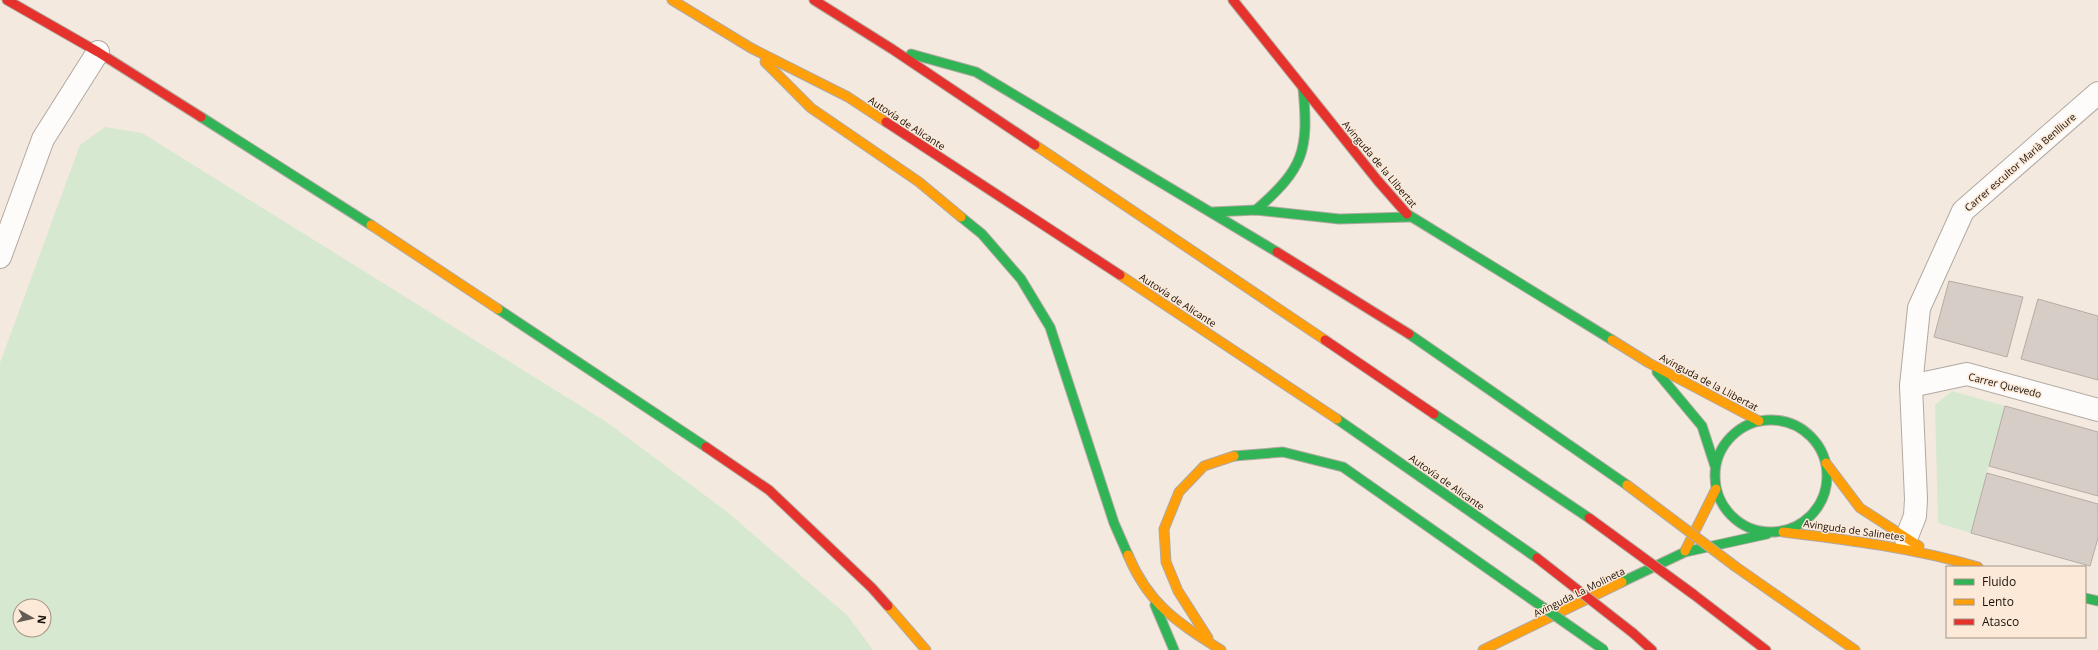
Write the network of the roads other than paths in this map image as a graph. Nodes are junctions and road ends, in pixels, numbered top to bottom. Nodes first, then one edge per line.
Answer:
1 (7, 0) edge
2 (672, 0) edge
3 (814, 0) edge
4 (1233, 0) edge
5 (751, 48) junction
6 (892, 48) junction
7 (98, 52) junction
8 (1303, 88) junction
9 (2098, 94) edge
10 (1256, 210) junction
11 (1213, 212) junction
12 (1410, 217) junction
13 (0, 257) edge
14 (1649, 363) junction
15 (1911, 386) junction
16 (2098, 410) edge
17 (1759, 421) junction
18 (1826, 463) junction
19 (1715, 466) junction
20 (1716, 489) junction
21 (1783, 532) junction
22 (1771, 533) junction
23 (1906, 539) junction
24 (1685, 552) junction
25 (1944, 557) junction
26 (1975, 566) edge
27 (1152, 598) junction
28 (2086, 598) edge
29 (2098, 601) edge
30 (1212, 644) junction
31 (926, 650) edge
32 (1174, 650) edge
33 (1221, 650) edge
34 (1483, 650) edge
35 (1604, 650) edge
36 (1652, 650) edge
37 (1766, 650) edge
38 (1855, 650) edge

1 - 7 main road
2 - 5 main road, Autovía de Alicante
3 - 6 main road
4 - 8 main road, Avinguda de la Llibertat
5 - 27 main road
5 - 36 main road, Autovía de Alicante, bridge
6 - 11 main road
6 - 37 main road, bridge
7 - 13 street
7 - 31 main road
8 - 10 main road
8 - 12 main road, Avinguda de la Llibertat
9 - 15 street, Carrer escultor Marià Benlliure
10 - 11 main road
10 - 12 main road
11 - 38 main road, bridge
12 - 14 main road, Avinguda de la Llibertat
14 - 17 main road, Avinguda de la Llibertat
14 - 19 main road, Avinguda de la Llibertat
15 - 16 street, Carrer Quevedo
15 - 23 street, Carrer escultor Marià Benlliure
17 - 18 main road
17 - 19 main road
18 - 21 main road
18 - 23 main road, Avinguda de Salinetes
19 - 20 main road
20 - 22 main road
20 - 24 main road
21 - 22 main road
21 - 25 main road, Avinguda de Salinetes
22 - 24 main road, Avinguda La Molineta
23 - 25 main road, Avinguda de Salinetes
24 - 34 main road, Avinguda La Molineta
25 - 26 main road, Avinguda de Salinetes
27 - 30 main road
27 - 32 main road
28 - 29 main road
30 - 33 main road
30 - 35 main road, bridge

